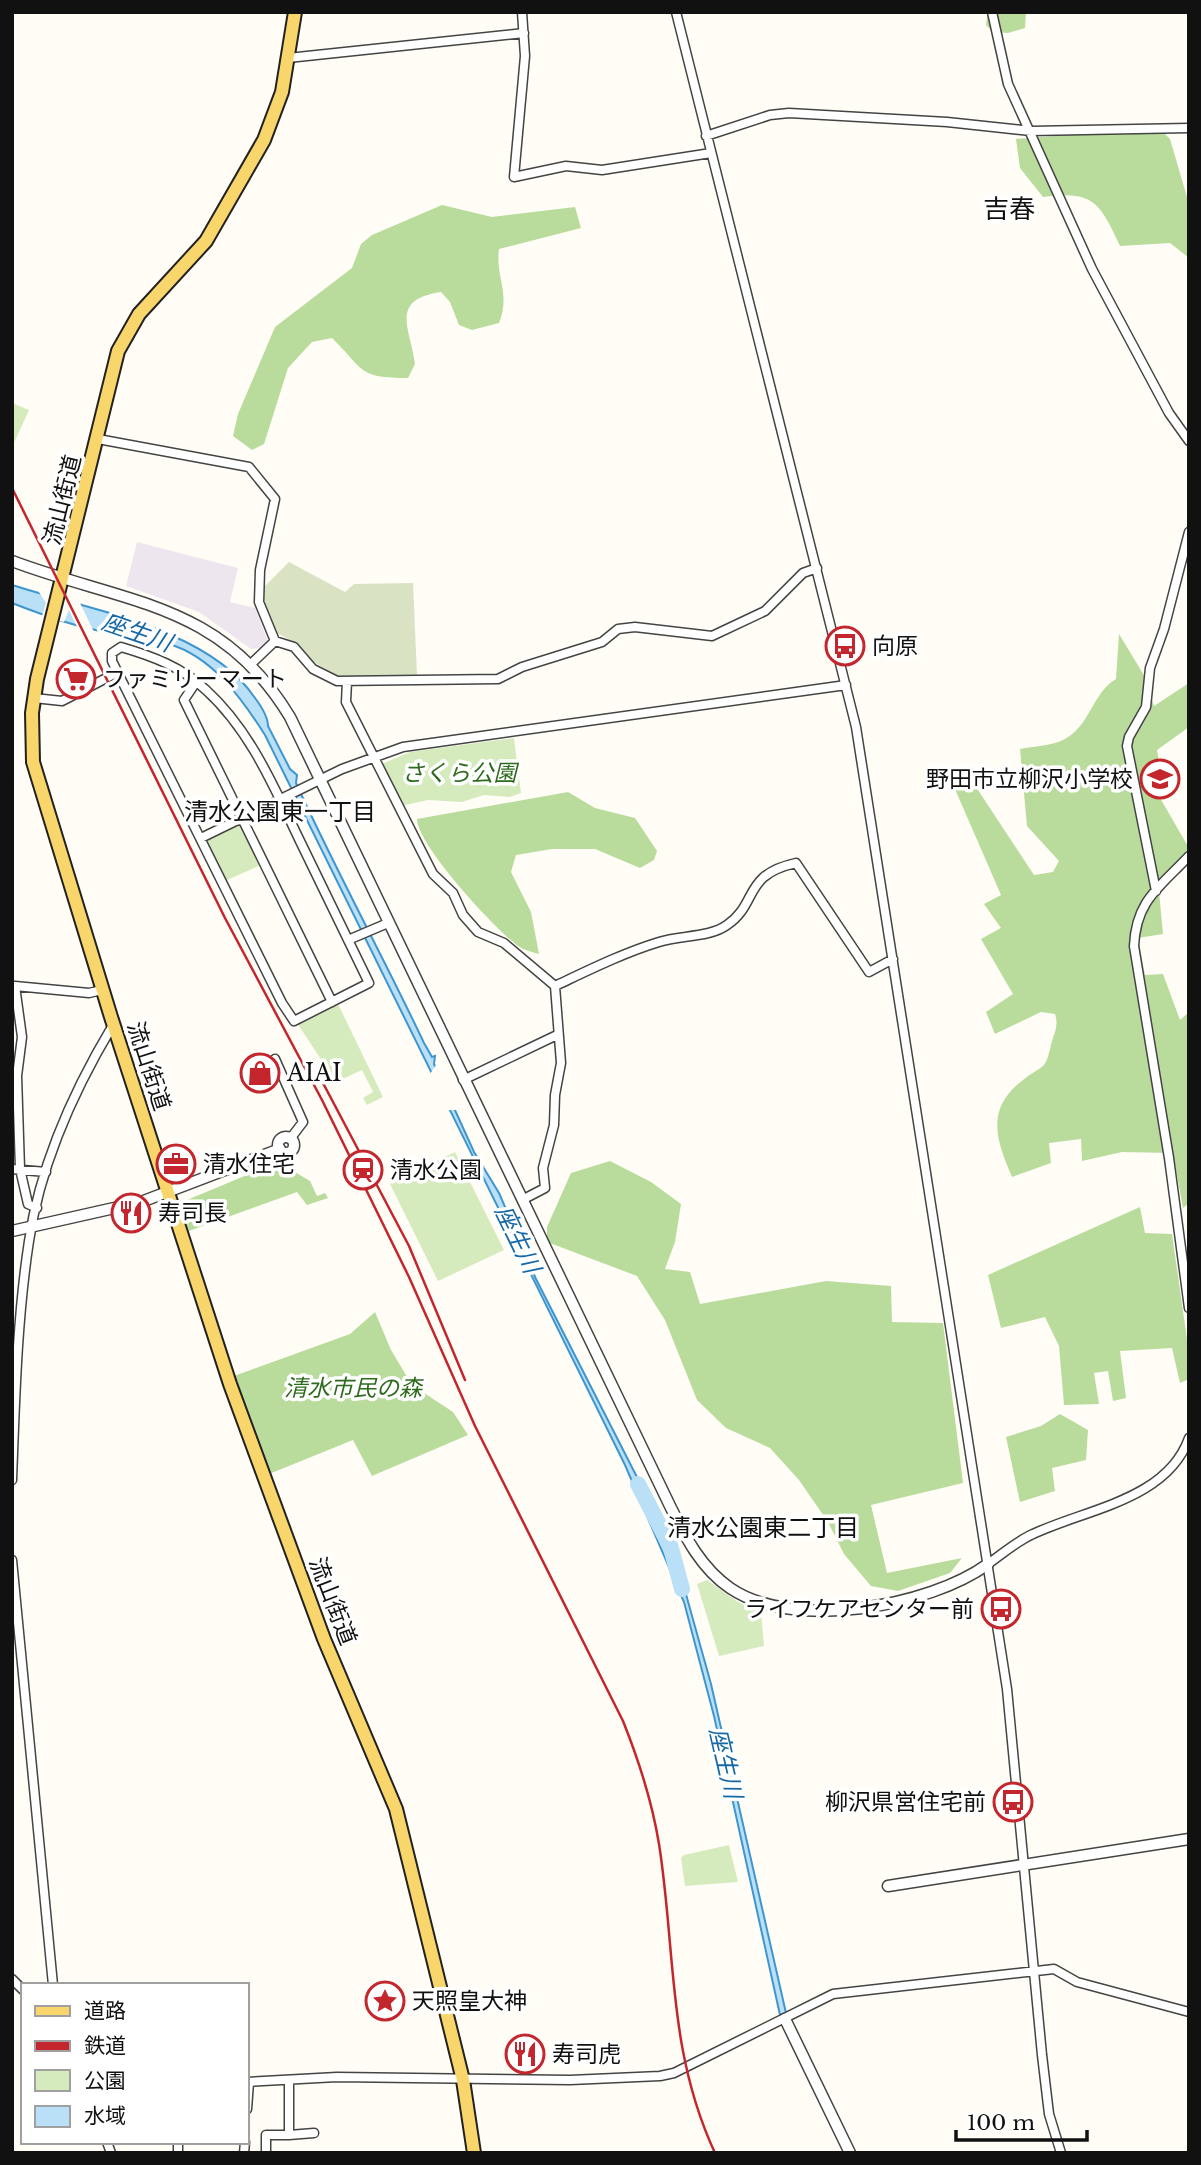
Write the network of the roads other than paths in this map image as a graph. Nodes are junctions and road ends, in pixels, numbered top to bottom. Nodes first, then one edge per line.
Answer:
1 (295, 12) edge
2 (522, 12) edge
3 (676, 12) edge
4 (992, 12) edge
5 (524, 33) junction
6 (288, 58) junction
7 (1189, 128) edge
8 (1031, 131) junction
9 (706, 136) junction
10 (711, 153) junction
11 (98, 439) junction
12 (1189, 442) edge
13 (1189, 532) edge
14 (12, 561) edge
15 (817, 568) junction
16 (63, 585) junction
17 (275, 641) junction
18 (252, 663) junction
19 (118, 672) junction
20 (196, 681) junction
21 (347, 681) junction
22 (846, 685) junction
23 (34, 698) junction
24 (373, 756) junction
25 (315, 782) junction
26 (282, 797) junction
27 (241, 817) junction
28 (201, 838) junction
29 (1189, 856) edge
30 (1156, 891) junction
31 (388, 923) junction
32 (352, 939) junction
33 (893, 959) junction
34 (14, 986) edge
35 (555, 986) junction
36 (102, 990) junction
37 (332, 1002) junction
38 (113, 1025) junction
39 (557, 1035) junction
40 (275, 1059) dead end
41 (463, 1080) junction
42 (290, 1139) joint
43 (1169, 1158) junction
44 (1178, 1162) dead end
45 (16, 1169) edge
46 (46, 1172) junction
47 (169, 1193) junction
48 (522, 1200) junction
49 (37, 1208) junction
50 (32, 1228) junction
51 (12, 1231) edge
52 (1189, 1308) edge
53 (1189, 1438) edge
54 (12, 1480) edge
55 (12, 1560) edge
56 (988, 1564) junction
57 (1189, 1839) edge
58 (1024, 1865) junction
59 (888, 1886) dead end
60 (1034, 1971) junction
61 (53, 1983) edge
62 (1189, 2012) edge
63 (785, 2019) junction
64 (289, 2080) junction
65 (463, 2080) junction
66 (248, 2082) edge
67 (314, 2133) dead end
68 (289, 2135) junction
69 (266, 2153) edge
70 (474, 2153) edge
71 (850, 2153) edge
72 (1061, 2153) edge

1 - 6 main road, 流山街道
2 - 5 street
3 - 9 street
4 - 8 street
5 - 6 street
5 - 10 street
6 - 11 main road, 流山街道
7 - 8 street
8 - 9 street
8 - 12 street
9 - 10 street
10 - 15 street
11 - 16 main road, 流山街道
11 - 17 street
13 - 30 street
14 - 16 street
15 - 21 street
15 - 22 street
16 - 18 street
16 - 23 main road, 流山街道
17 - 18 street
17 - 21 street
18 - 25 street
19 - 20 street
19 - 23 street
19 - 28 street
20 - 26 street
20 - 27 street
21 - 24 street
22 - 24 street
22 - 33 street
23 - 36 main road, 流山街道
24 - 25 street
24 - 35 street
25 - 26 street
25 - 31 street
26 - 27 street
26 - 32 street
27 - 28 street
27 - 37 street
28 - 37 street
29 - 30 street
30 - 43 street
31 - 32 street
31 - 41 street
32 - 37 street
33 - 35 street
33 - 56 street
34 - 36 street
34 - 45 street
35 - 39 street
36 - 38 main road, 流山街道
38 - 46 street
38 - 47 main road, 流山街道
39 - 41 street
39 - 48 street
40 - 42 street
41 - 48 street
42 - 47 street
43 - 44 street
43 - 52 street
45 - 46 street
45 - 49 street
46 - 49 street
47 - 50 street
47 - 65 main road, 流山街道
48 - 56 street
49 - 50 street
50 - 51 street
50 - 54 street
53 - 56 street
55 - 61 street
56 - 58 street
57 - 58 street
58 - 59 street
58 - 60 street
60 - 62 street
60 - 63 street
60 - 72 street
63 - 65 street
63 - 71 street
64 - 65 street
64 - 66 street
64 - 68 street
65 - 70 main road, 流山街道
67 - 68 street
68 - 69 street

